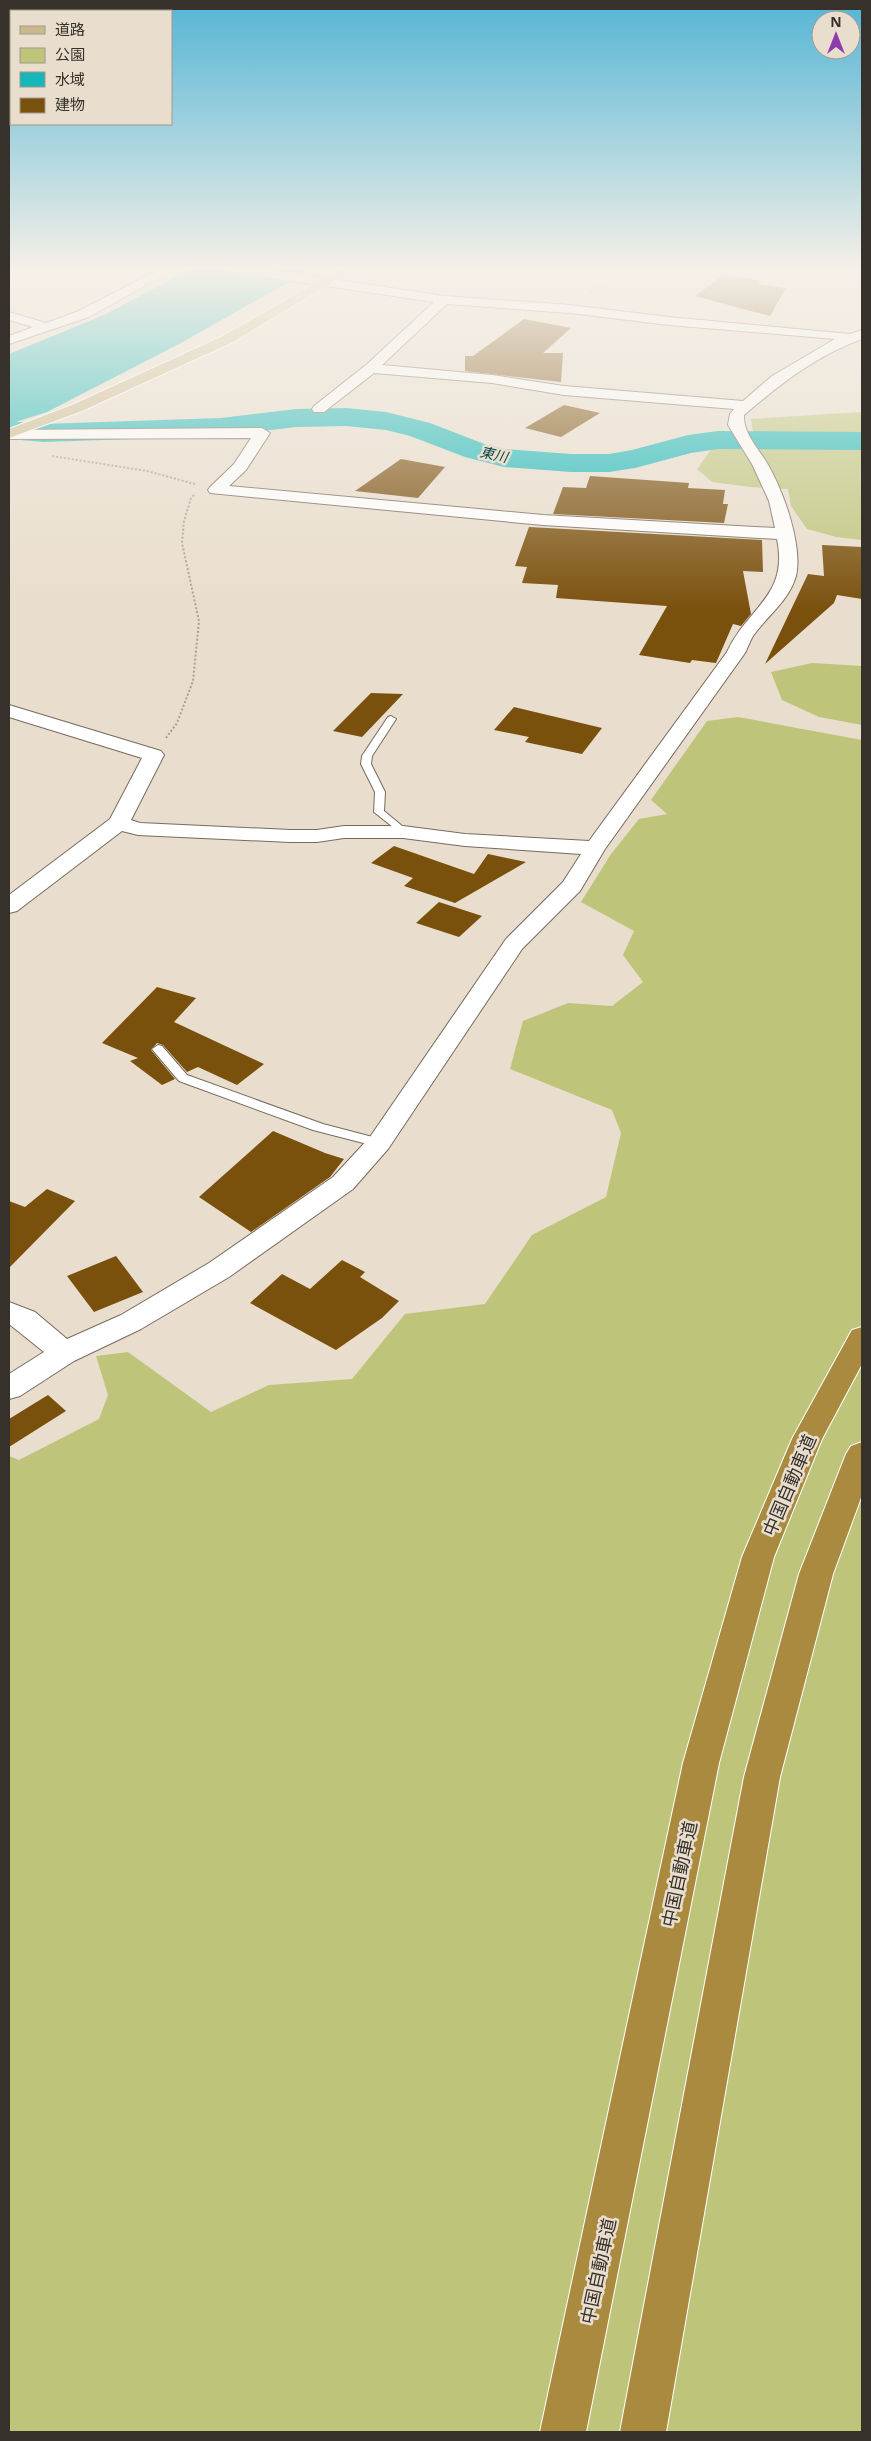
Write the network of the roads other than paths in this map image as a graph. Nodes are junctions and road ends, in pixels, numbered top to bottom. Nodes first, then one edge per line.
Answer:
1 (136, 383) edge
2 (353, 383) edge
3 (521, 383) edge
4 (773, 383) edge
5 (748, 406) junction
6 (319, 410) dead end
7 (13, 432) edge
8 (785, 534) junction
9 (9, 711) edge
10 (391, 719) dead end
11 (120, 823) junction
12 (403, 832) junction
13 (595, 848) junction
14 (9, 906) edge
15 (158, 1049) dead end
16 (379, 1143) junction
17 (9, 1312) edge
18 (862, 1338) edge
19 (64, 1353) junction
20 (9, 1388) edge
21 (862, 1454) edge
22 (564, 2432) edge
23 (642, 2432) edge

1 - 7 main road
2 - 6 street
3 - 5 street
4 - 5 street
5 - 8 street
7 - 8 street
8 - 13 street
9 - 11 street
10 - 12 lane
11 - 12 street
11 - 14 street
12 - 13 street
13 - 16 street
15 - 16 lane
16 - 19 street
17 - 19 street
18 - 22 highway, 中国自動車道
19 - 20 street
21 - 23 highway

